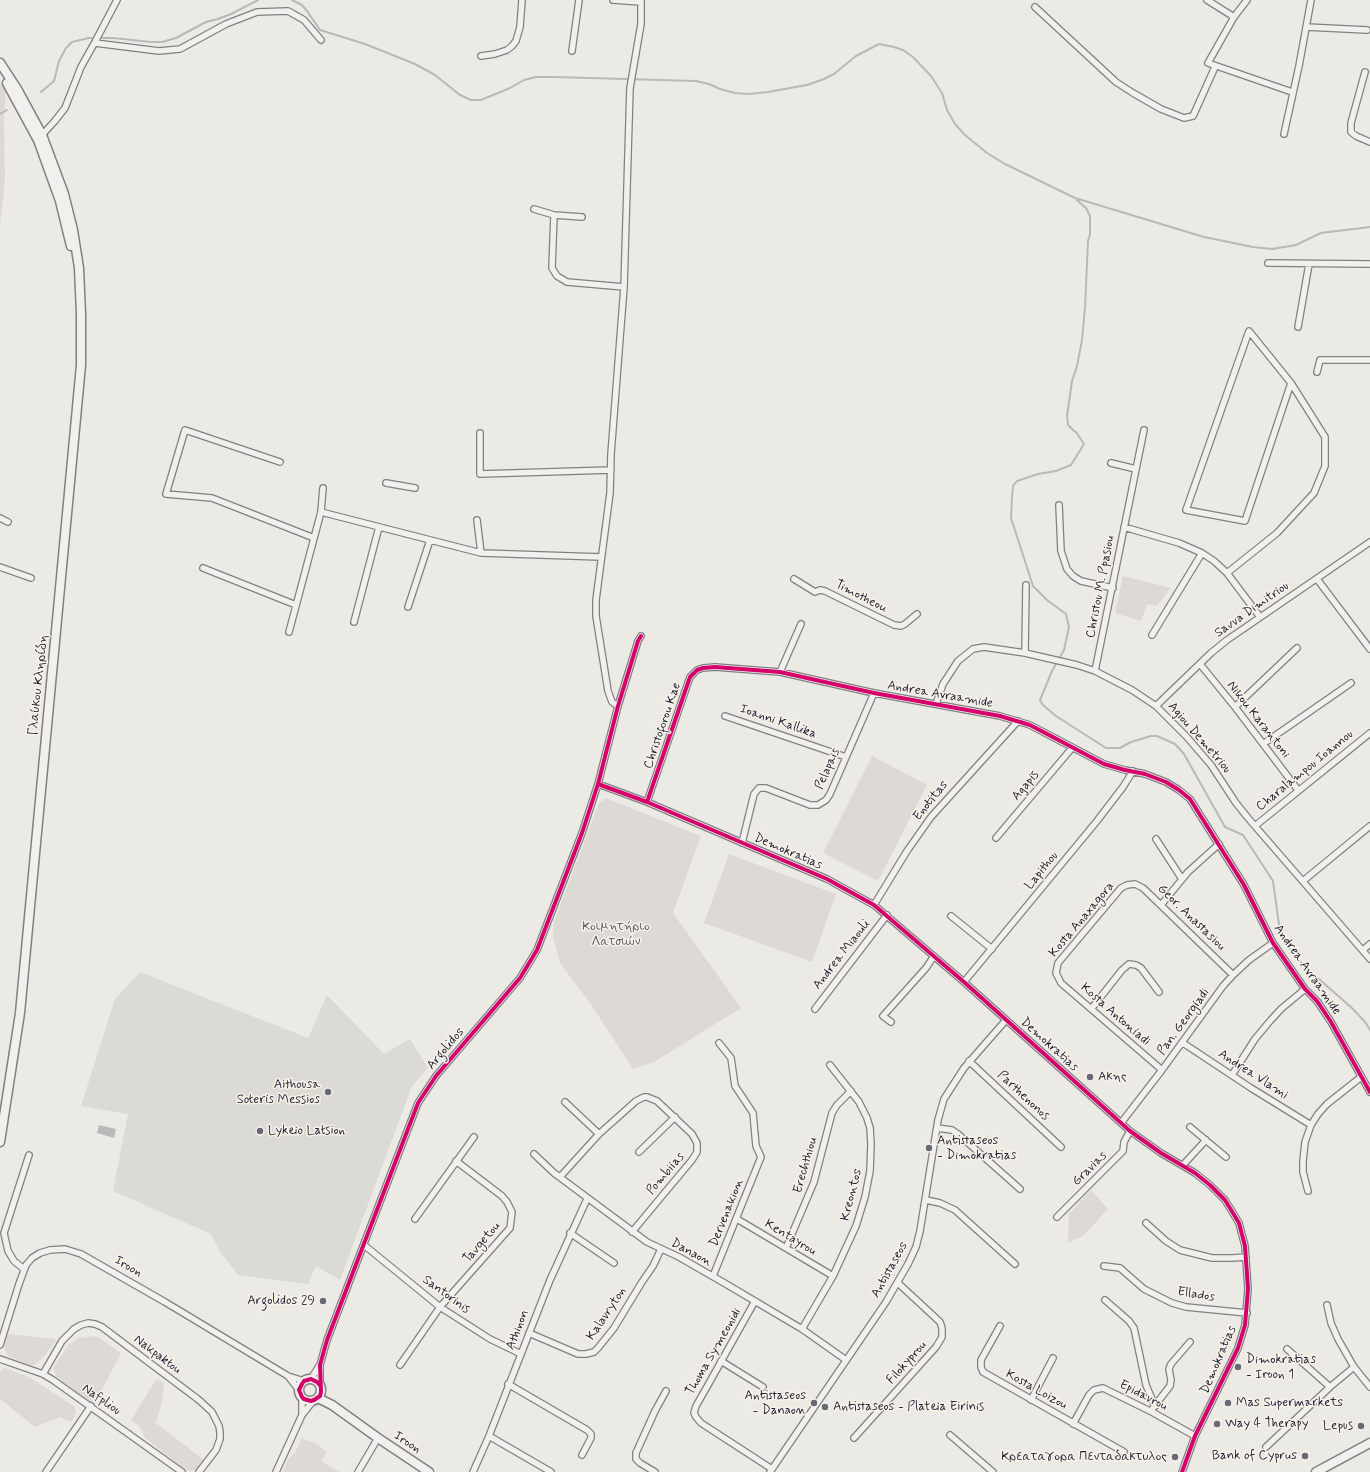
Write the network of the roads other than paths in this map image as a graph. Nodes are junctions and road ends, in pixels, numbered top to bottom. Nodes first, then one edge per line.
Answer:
1 (117, 0) edge
2 (522, 0) edge
3 (579, 0) edge
4 (613, 0) edge
5 (1207, 0) edge
6 (1247, 0) edge
7 (1311, 0) edge
8 (641, 1) edge
9 (1035, 7) dead end
10 (1234, 17) junction
11 (1306, 27) junction
12 (1366, 30) dead end
13 (321, 40) dead end
14 (95, 42) junction
15 (572, 51) dead end
16 (481, 56) dead end
17 (0, 63) edge
18 (1214, 67) junction
19 (0, 71) edge
20 (1365, 72) dead end
21 (1292, 92) junction
22 (1284, 134) dead end
23 (40, 137) junction
24 (1370, 142) edge
25 (534, 209) dead end
26 (554, 215) junction
27 (582, 217) dead end
28 (1268, 263) dead end
29 (1309, 264) junction
30 (1370, 264) edge
31 (624, 287) junction
32 (1298, 327) dead end
33 (1370, 360) edge
34 (1317, 372) dead end
35 (1291, 383) junction
36 (1144, 430) dead end
37 (480, 433) dead end
38 (280, 462) dead end
39 (1111, 463) dead end
40 (1136, 469) junction
41 (611, 470) junction
42 (386, 483) dead end
43 (324, 488) dead end
44 (415, 488) dead end
45 (1059, 505) dead end
46 (321, 512) junction
47 (0, 518) edge
48 (478, 520) dead end
49 (8, 522) dead end
50 (379, 527) junction
51 (1124, 527) junction
52 (314, 538) junction
53 (430, 540) junction
54 (1370, 542) edge
55 (1202, 552) junction
56 (481, 553) junction
57 (601, 557) junction
58 (0, 567) edge
59 (203, 568) dead end
60 (1227, 573) junction
61 (31, 578) dead end
62 (1316, 578) junction
63 (794, 579) dead end
64 (1026, 585) dead end
65 (1113, 588) junction
66 (296, 605) junction
67 (408, 606) dead end
68 (917, 614) dead end
69 (1260, 617) junction
70 (354, 622) dead end
71 (800, 624) dead end
72 (289, 632) dead end
73 (641, 636) dead end
74 (1152, 636) dead end
75 (1297, 648) dead end
76 (1370, 650) edge
77 (1025, 653) junction
78 (1200, 664) junction
79 (1096, 671) junction
80 (780, 672) junction
81 (1351, 683) dead end
82 (874, 693) junction
83 (936, 704) junction
84 (618, 706) junction
85 (1156, 706) junction
86 (1235, 707) junction
87 (725, 716) dead end
88 (1018, 721) junction
89 (1370, 733) edge
90 (1263, 744) junction
91 (1072, 748) junction
92 (846, 757) junction
93 (1133, 771) junction
94 (598, 784) junction
95 (1298, 790) junction
96 (647, 802) junction
97 (1255, 826) junction
98 (1370, 826) edge
99 (996, 838) dead end
100 (1156, 839) dead end
101 (742, 843) junction
102 (1219, 844) junction
103 (1182, 879) junction
104 (1303, 881) junction
105 (1130, 884) joint
106 (1162, 904) junction
107 (874, 905) junction
108 (887, 915) junction
109 (951, 916) dead end
110 (1273, 943) junction
111 (1370, 944) edge
112 (992, 949) junction
113 (1363, 950) junction
114 (934, 956) junction
115 (1370, 959) edge
116 (1056, 973) joint
117 (1233, 975) junction
118 (964, 982) junction
119 (1306, 989) junction
120 (1159, 992) dead end
121 (1092, 1008) junction
122 (815, 1009) dead end
123 (1006, 1020) junction
124 (891, 1022) dead end
125 (719, 1043) dead end
126 (1183, 1043) junction
127 (969, 1061) junction
128 (830, 1065) dead end
129 (1162, 1070) junction
130 (1232, 1075) junction
131 (1361, 1077) junction
132 (9, 1088) junction
133 (851, 1091) junction
134 (1370, 1092) edge
135 (565, 1102) dead end
136 (675, 1117) junction
137 (0, 1120) edge
138 (1121, 1123) junction
139 (1311, 1124) junction
140 (1190, 1127) dead end
141 (937, 1128) junction
142 (1130, 1131) junction
143 (599, 1134) junction
144 (474, 1137) dead end
145 (1206, 1140) junction
146 (0, 1142) edge
147 (1061, 1147) dead end
148 (639, 1152) dead end
149 (534, 1154) dead end
150 (29, 1155) dead end
151 (1226, 1157) dead end
152 (456, 1161) junction
153 (1183, 1165) junction
154 (560, 1177) junction
155 (1020, 1189) dead end
156 (1308, 1191) dead end
157 (587, 1199) junction
158 (926, 1200) junction
159 (1057, 1217) dead end
160 (415, 1219) dead end
161 (737, 1219) junction
162 (1146, 1224) dead end
163 (632, 1232) junction
164 (570, 1233) junction
165 (364, 1245) junction
166 (786, 1248) junction
167 (661, 1249) junction
168 (1246, 1256) junction
169 (614, 1263) dead end
170 (1015, 1264) dead end
171 (1104, 1266) dead end
172 (24, 1269) junction
173 (713, 1276) junction
174 (833, 1276) junction
175 (898, 1283) junction
176 (1105, 1300) dead end
177 (756, 1301) junction
178 (1327, 1305) dead end
179 (440, 1307) junction
180 (1247, 1313) junction
181 (1000, 1326) dead end
182 (802, 1329) junction
183 (529, 1333) junction
184 (1190, 1342) dead end
185 (0, 1345) edge
186 (1287, 1349) dead end
187 (521, 1354) junction
188 (1053, 1358) dead end
189 (0, 1359) edge
190 (846, 1360) junction
191 (721, 1361) junction
192 (320, 1365) junction
193 (400, 1365) dead end
194 (1354, 1367) junction
195 (43, 1374) junction
196 (288, 1376) junction
197 (307, 1380) junction
198 (508, 1384) junction
199 (764, 1387) dead end
200 (1330, 1387) junction
201 (1370, 1387) edge
202 (666, 1391) dead end
203 (301, 1394) junction
204 (318, 1394) junction
205 (1031, 1400) junction
206 (91, 1406) junction
207 (1155, 1406) junction
208 (1152, 1412) junction
209 (302, 1415) junction
210 (1073, 1424) junction
211 (950, 1435) dead end
212 (489, 1436) junction
213 (1196, 1436) junction
214 (378, 1438) junction
215 (854, 1438) dead end
216 (1370, 1443) edge
217 (1266, 1447) dead end
218 (1124, 1452) dead end
219 (582, 1455) dead end
220 (771, 1471) edge
221 (48, 1472) edge
222 (182, 1472) edge
223 (200, 1472) edge
224 (276, 1472) edge
225 (358, 1472) edge
226 (429, 1472) edge
227 (473, 1472) edge
228 (551, 1472) edge
229 (655, 1472) edge
230 (993, 1472) edge
231 (1182, 1472) edge
232 (1316, 1472) edge

1 - 14 street
2 - 16 street
3 - 15 street
4 - 8 street
5 - 10 street
6 - 10 street
7 - 11 street
8 - 31 street
9 - 18 street
10 - 18 street
11 - 12 street
11 - 21 street
13 - 14 street
14 - 23 street
17 - 23 main road, Γλαύκου Κληρίδη
18 - 21 street
19 - 23 main road, Γλαύκου Κληρίδη
20 - 24 street
21 - 22 street
23 - 132 main road, Γλαύκου Κληρίδη
25 - 26 street
26 - 27 street
26 - 31 street
28 - 29 street
29 - 30 street
29 - 32 street
31 - 41 street
33 - 34 street
35 - 35 street
35 - 60 street
36 - 40 street, Christou M. Ppasiou
37 - 41 street
38 - 52 street
39 - 40 street
40 - 51 street, Christou M. Ppasiou
41 - 57 street
42 - 44 street
43 - 46 street
45 - 65 street
46 - 50 street
46 - 52 street
47 - 49 street
48 - 56 street
50 - 53 street
50 - 70 street
51 - 55 street
51 - 65 street, Christou M. Ppasiou
52 - 66 street
53 - 56 street
53 - 67 street
54 - 62 street, Savva Dimitriou
55 - 60 street
55 - 74 street
56 - 57 street
57 - 84 street
58 - 61 street
59 - 66 street
60 - 69 street
62 - 69 street, Savva Dimitriou
62 - 76 street
63 - 68 street, Timotheou
64 - 77 street
65 - 79 street, Christou M. Ppasiou
66 - 72 street
69 - 78 street, Savva Dimitriou
71 - 80 street
73 - 84 street, Argolidos
75 - 86 street
77 - 79 street, Agiou Demetriou
77 - 83 street, Agiou Demetriou
78 - 85 street, Savva Dimitriou
78 - 86 street, Nikou Karantoni
79 - 85 street, Agiou Demetriou
80 - 82 street, Christoforou Kae
80 - 96 street, Christoforou Kae
81 - 90 street
82 - 83 street, Andrea Avraamide
82 - 92 street, Pelapais
83 - 88 street, Andrea Avraamide
84 - 94 street, Argolidos
85 - 97 street, Agiou Demetriou
86 - 90 street, Nikou Karantoni
87 - 92 street, Ioanni Kallika
88 - 91 street, Andrea Avraamide
88 - 107 street, Enotitas
89 - 95 street, Charalampou Ioannou
90 - 95 street, Nikou Karantoni
91 - 93 street, Andrea Avraamide
91 - 99 street, Agapis
92 - 101 street, Pelapais
93 - 102 street, Andrea Avraamide
93 - 112 street, Lapithou
94 - 96 street, Demokratias
94 - 165 street, Argolidos
95 - 97 street, Charalampou Ioannou
96 - 101 street, Demokratias
97 - 104 street, Agiou Demetriou
98 - 104 street
100 - 103 street
101 - 107 street, Demokratias
102 - 103 street
102 - 110 street, Andrea Avraamide
103 - 106 street
104 - 113 street, Agiou Demetriou
105 - 106 street, Geor. Anastasiou
105 - 116 street, Kosta Anaxagora
106 - 117 street, Geor. Anastasiou
107 - 108 street, Demokratias
108 - 114 street, Demokratias
108 - 122 street, Andrea Miaouli
109 - 112 street
110 - 117 street, Pan. Georgiadi
110 - 119 street, Andrea Avraamide
111 - 113 street
112 - 118 street, Lapithou
113 - 115 street, Agiou Demetriou
114 - 118 street, Demokratias
114 - 124 street
116 - 121 street, Kosta Antoniadi
117 - 126 street, Pan. Georgiadi
118 - 123 street, Demokratias
119 - 130 street
119 - 131 street, Andrea Avraamide
120 - 121 street
121 - 129 street, Kosta Antoniadi
123 - 127 street, Antistaseos
123 - 138 street, Demokratias
125 - 161 street, Dervenakion
126 - 129 street, Pan. Georgiadi
126 - 130 street, Andrea Vlami
127 - 141 street, Antistaseos
127 - 147 street, Parthenonos
128 - 133 street, Kreontos
129 - 138 street, Pan. Georgiadi
130 - 139 street, Andrea Vlami
131 - 134 street, Andrea Avraamide
131 - 139 street
132 - 137 main road, Γλαύκου Κληρίδη
132 - 146 main road, Γλαύκου Κληρίδη
133 - 166 street, Erechthiou
133 - 174 street, Kreontos
135 - 143 street
136 - 143 street, Pombiias
136 - 148 street
136 - 163 street, Pombiias
138 - 142 street, Demokratias
139 - 156 street
140 - 145 street
141 - 155 street
141 - 158 street, Antistaseos
142 - 153 street, Demokratias
142 - 159 street, Gravias
143 - 154 street
144 - 152 street
145 - 151 street
145 - 153 street
149 - 154 street, Danaon
150 - 172 street
152 - 160 street
152 - 179 street, Tavgetou
153 - 168 street, Demokratias
154 - 157 street, Danaon
157 - 163 street, Danaon
157 - 164 street, Athinon
158 - 170 street
158 - 175 street, Antistaseos
161 - 166 street, Kentayrou
161 - 173 street, Dervenakion
162 - 168 street
163 - 167 street, Danaon
164 - 169 street
164 - 183 street, Athinon
165 - 179 street, Santorinis
165 - 192 street, Argolidos
166 - 174 street, Kentayrou
167 - 173 street, Danaon
167 - 183 street, Kalavryton
168 - 180 street, Demokratias
171 - 180 street, Ellados
172 - 185 street, Iroon
172 - 196 street, Iroon
173 - 177 street, Danaon
174 - 182 street, Kreontos
175 - 190 street, Antistaseos
175 - 215 street, Filokyprou
176 - 207 street
177 - 182 street, Danaon
177 - 191 street, Thoma Symeonidi
178 - 194 street
179 - 187 street, Santorinis
179 - 193 street, Tavgetou
180 - 213 street, Demokratias
181 - 205 street, Kosta Loizou
182 - 190 street, Danaon
183 - 187 street, Athinon
184 - 207 street
186 - 200 street
187 - 198 street, Athinon
188 - 205 street
189 - 195 street, Nafpliou
190 - 220 street, Antistaseos
191 - 199 street
191 - 220 street, Thoma Symeonidi
192 - 197 street, Argolidos
192 - 204 street, Argolidos
194 - 200 street
194 - 201 street
195 - 206 street, Nafpliou
195 - 223 street, Nakpaktou
196 - 197 street, Iroon
196 - 203 street, Iroon
197 - 203 main road
197 - 204 main road, Iroon
198 - 212 street, Athinon
198 - 219 street
200 - 217 street
202 - 229 street
203 - 204 main road
203 - 209 street
204 - 209 street
204 - 214 main road, Iroon
205 - 210 street, Kosta Loizou
206 - 221 street
206 - 222 street, Nafpliou
207 - 208 street
208 - 210 street, Epidavrou
208 - 213 street, Epidavrou
209 - 224 street
210 - 218 street, Kosta Loizou
211 - 230 street
212 - 227 street, Athinon
212 - 228 street
213 - 231 street, Demokratias
214 - 225 street
214 - 226 main road, Iroon
216 - 232 main road

